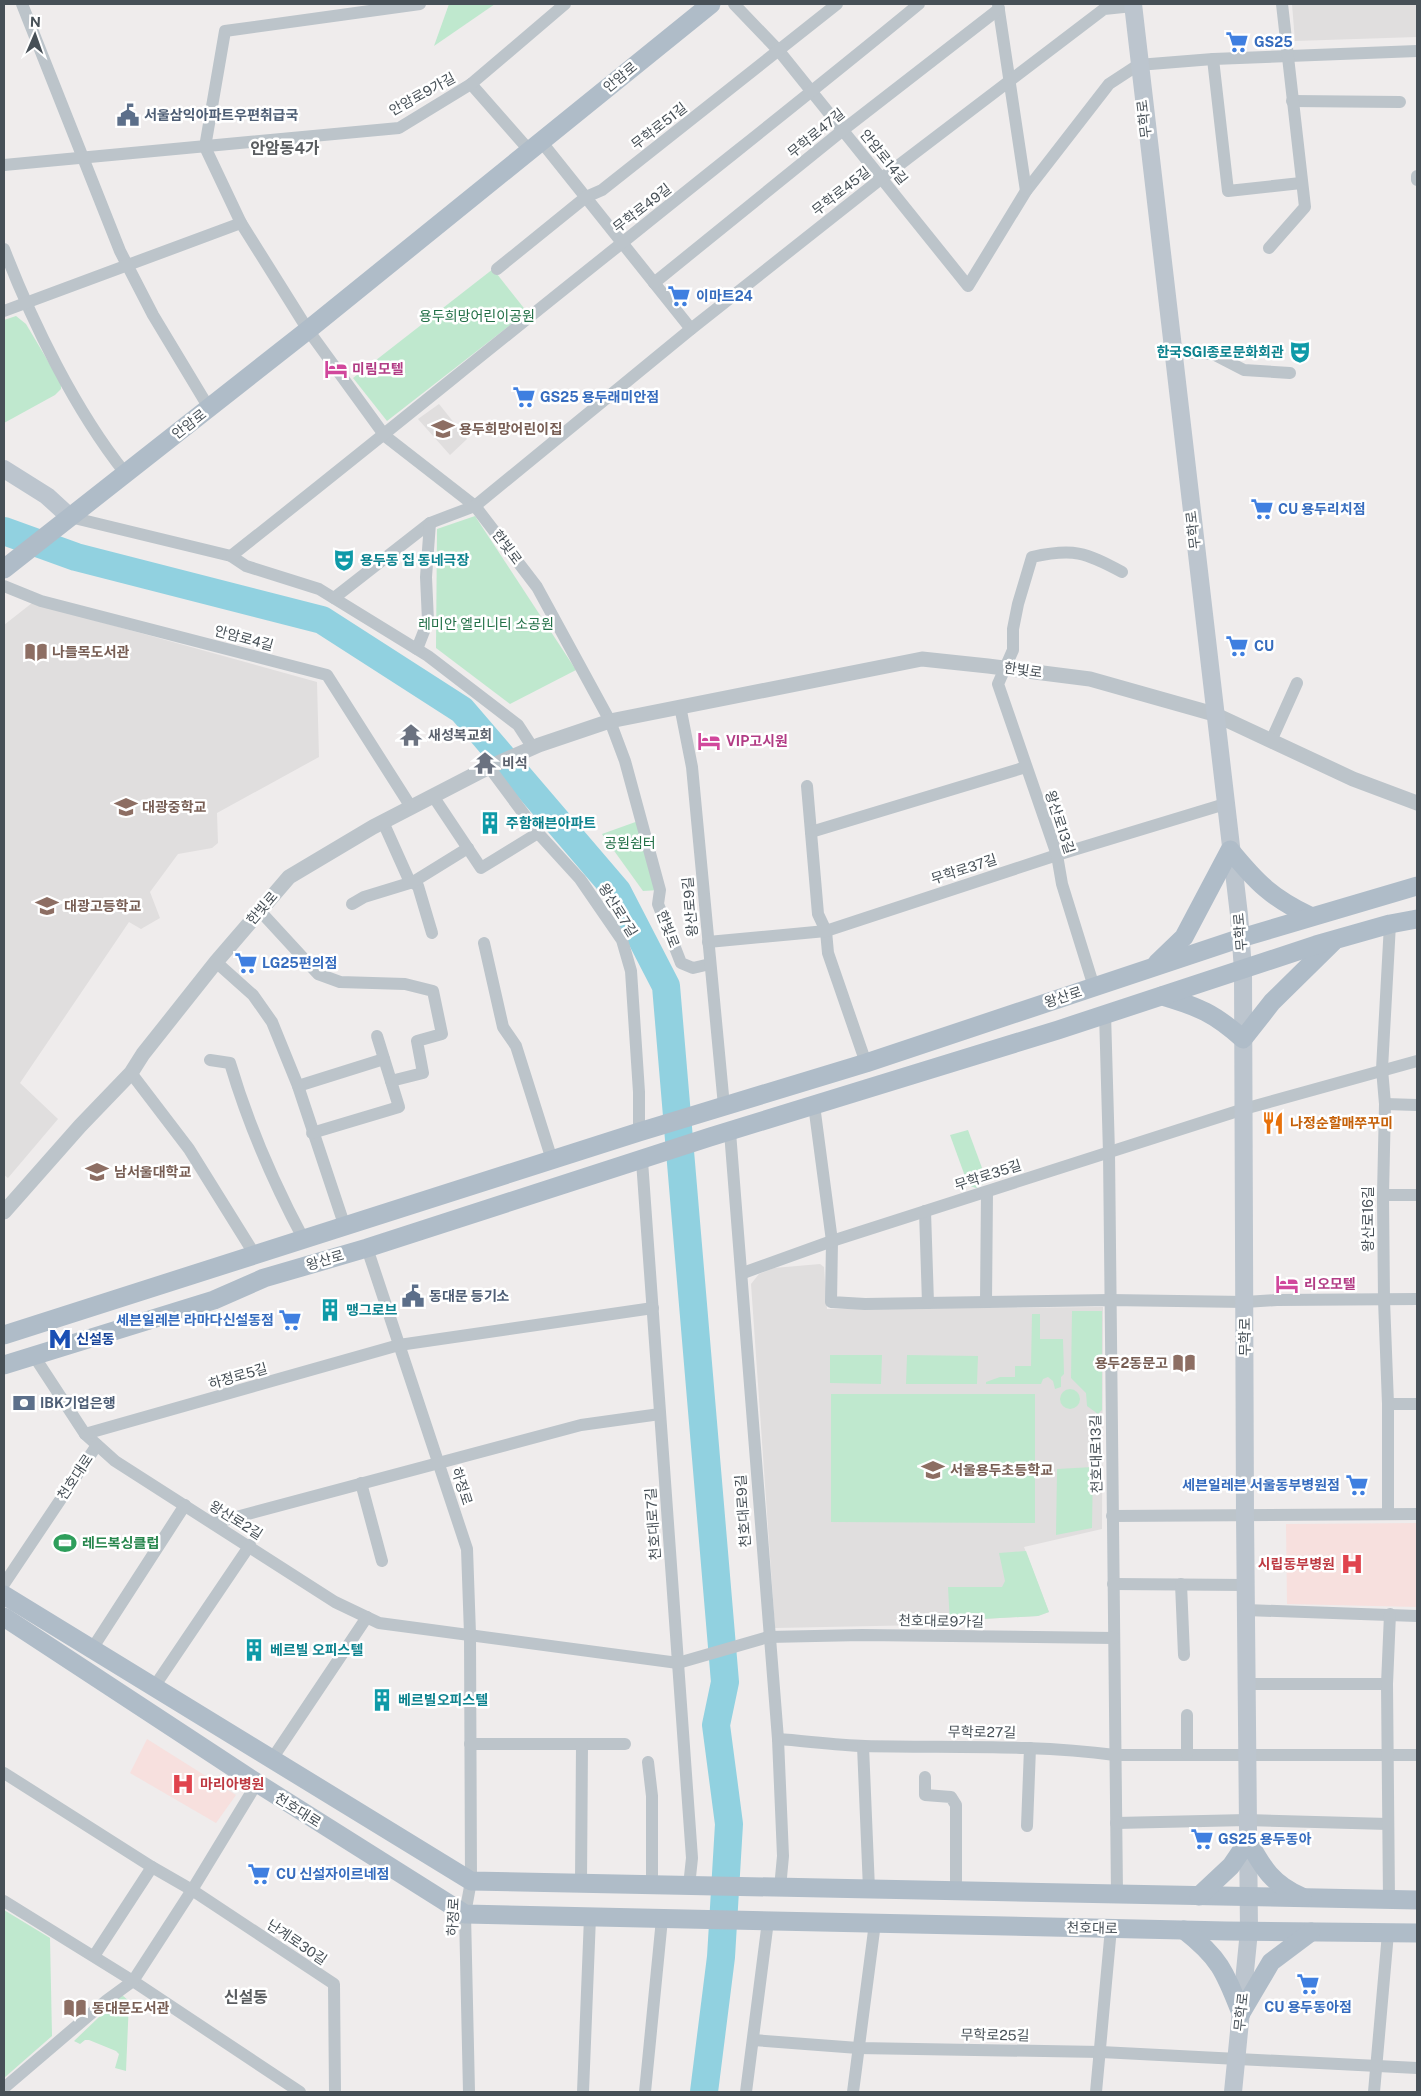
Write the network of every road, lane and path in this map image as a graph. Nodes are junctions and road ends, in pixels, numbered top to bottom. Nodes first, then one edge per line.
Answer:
1 (22, 4) edge
2 (420, 4) edge
3 (565, 4) edge
4 (711, 4) edge
5 (734, 4) edge
6 (837, 4) edge
7 (918, 4) edge
8 (1282, 4) edge
9 (1133, 5) edge
10 (998, 6) edge
11 (779, 51) junction
12 (1417, 52) edge
13 (1287, 55) junction
14 (1213, 59) junction
15 (1138, 65) junction
16 (1009, 82) junction
17 (471, 84) junction
18 (812, 92) junction
19 (1292, 101) junction
20 (1400, 102) dead end
21 (843, 130) junction
22 (534, 145) junction
23 (205, 147) junction
24 (83, 156) junction
25 (4, 165) edge
26 (882, 178) junction
27 (1301, 183) junction
28 (1026, 192) junction
29 (586, 197) junction
30 (241, 223) junction
31 (622, 242) junction
32 (1269, 248) dead end
33 (4, 249) edge
34 (128, 267) junction
35 (497, 269) dead end
36 (654, 283) junction
37 (26, 302) junction
38 (4, 311) edge
39 (691, 329) junction
40 (308, 330) junction
41 (1172, 352) junction
42 (1290, 373) dead end
43 (209, 408) junction
44 (385, 436) junction
45 (4, 469) edge
46 (126, 473) junction
47 (475, 506) junction
48 (70, 517) junction
49 (430, 523) junction
50 (231, 556) junction
51 (4, 569) edge
52 (1122, 572) dead end
53 (4, 586) edge
54 (334, 598) junction
55 (417, 649) junction
56 (1003, 668) junction
57 (1297, 683) dead end
58 (680, 706) junction
59 (1214, 714) junction
60 (610, 721) junction
61 (1271, 741) junction
62 (533, 748) junction
63 (1026, 766) junction
64 (488, 767) junction
65 (807, 786) dead end
66 (433, 796) junction
67 (1417, 803) edge
68 (1225, 804) junction
69 (411, 807) junction
70 (382, 822) junction
71 (811, 832) junction
72 (538, 834) junction
73 (468, 848) junction
74 (1230, 850) junction
75 (1057, 855) junction
76 (413, 882) junction
77 (1417, 886) edge
78 (352, 904) dead end
79 (260, 911) junction
80 (1310, 916) junction
81 (1417, 919) edge
82 (1390, 924) junction
83 (826, 930) junction
84 (432, 933) dead end
85 (1241, 938) junction
86 (1336, 940) junction
87 (708, 942) junction
88 (484, 943) dead end
89 (216, 962) junction
90 (710, 964) junction
91 (1152, 967) junction
92 (1242, 970) junction
93 (1094, 987) junction
94 (1162, 996) junction
95 (1105, 1013) junction
96 (377, 1036) dead end
97 (1243, 1039) junction
98 (384, 1059) junction
99 (210, 1060) dead end
100 (1417, 1060) edge
101 (866, 1063) junction
102 (1382, 1069) junction
103 (131, 1073) junction
104 (391, 1081) junction
105 (298, 1086) junction
106 (1385, 1104) junction
107 (814, 1105) junction
108 (1417, 1105) edge
109 (717, 1108) junction
110 (1244, 1109) junction
111 (642, 1131) junction
112 (730, 1132) junction
113 (312, 1134) junction
114 (1109, 1153) junction
115 (552, 1160) junction
116 (645, 1160) junction
117 (987, 1192) junction
118 (1383, 1195) junction
119 (1417, 1195) edge
120 (925, 1211) junction
121 (4, 1212) edge
122 (345, 1227) junction
123 (304, 1240) junction
124 (832, 1241) junction
125 (367, 1248) junction
126 (255, 1255) junction
127 (743, 1273) junction
128 (1417, 1299) edge
129 (1110, 1300) junction
130 (1384, 1300) junction
131 (986, 1302) junction
132 (1245, 1302) junction
133 (928, 1303) junction
134 (654, 1308) junction
135 (4, 1335) edge
136 (399, 1346) junction
137 (34, 1356) junction
138 (4, 1365) edge
139 (1388, 1404) junction
140 (1417, 1404) edge
141 (660, 1414) junction
142 (85, 1434) junction
143 (97, 1446) junction
144 (438, 1462) junction
145 (361, 1483) junction
146 (185, 1505) junction
147 (1388, 1514) junction
148 (1417, 1514) edge
149 (1245, 1515) junction
150 (1112, 1516) junction
151 (214, 1523) junction
152 (250, 1545) junction
153 (382, 1561) dead end
154 (4, 1584) edge
155 (1113, 1584) junction
156 (1181, 1584) junction
157 (1246, 1584) junction
158 (4, 1595) edge
159 (1246, 1610) junction
160 (1390, 1614) junction
161 (1417, 1616) edge
162 (4, 1617) edge
163 (367, 1617) junction
164 (470, 1634) junction
165 (1114, 1638) junction
166 (762, 1639) junction
167 (92, 1649) junction
168 (1184, 1655) dead end
169 (682, 1662) junction
170 (1247, 1684) junction
171 (1387, 1684) junction
172 (154, 1687) junction
173 (1187, 1714) dead end
174 (778, 1739) junction
175 (470, 1744) junction
176 (582, 1744) junction
177 (625, 1744) dead end
178 (864, 1746) junction
179 (1030, 1748) junction
180 (1186, 1754) junction
181 (1247, 1754) junction
182 (1388, 1754) junction
183 (1115, 1755) junction
184 (1417, 1755) edge
185 (272, 1760) junction
186 (648, 1762) dead end
187 (4, 1773) edge
188 (925, 1777) dead end
189 (256, 1784) junction
190 (1248, 1820) junction
191 (1116, 1823) junction
192 (1388, 1824) junction
193 (1027, 1826) dead end
194 (1248, 1841) junction
195 (152, 1867) junction
196 (471, 1881) junction
197 (581, 1883) junction
198 (652, 1885) junction
199 (690, 1886) junction
200 (780, 1888) junction
201 (869, 1889) junction
202 (192, 1890) junction
203 (956, 1891) junction
204 (1117, 1894) junction
205 (1199, 1896) junction
206 (1248, 1897) junction
207 (1304, 1898) junction
208 (1389, 1900) junction
209 (1417, 1900) edge
210 (4, 1901) edge
211 (465, 1914) junction
212 (590, 1917) junction
213 (662, 1919) junction
214 (768, 1921) junction
215 (875, 1923) junction
216 (1111, 1928) junction
217 (1184, 1930) junction
218 (1249, 1931) junction
219 (1311, 1932) junction
220 (1388, 1932) junction
221 (1417, 1933) edge
222 (94, 1956) junction
223 (133, 1981) junction
224 (1241, 2005) junction
225 (753, 2040) junction
226 (858, 2048) junction
227 (1101, 2052) junction
228 (1236, 2058) junction
229 (1376, 2066) junction
230 (1417, 2068) edge
231 (4, 2088) edge
232 (300, 2092) edge
233 (335, 2092) edge
234 (468, 2092) edge
235 (584, 2092) edge
236 (645, 2092) edge
237 (746, 2092) edge
238 (853, 2092) edge
239 (1096, 2092) edge
240 (1232, 2092) edge
241 (1374, 2092) edge

1 - 24 street
2 - 23 street
3 - 17 street, 안암로9가길
4 - 22 main road, 안암로
5 - 11 street, 안암로14길
6 - 11 street, 무학로51길
7 - 18 street, 무학로49길
8 - 13 street
9 - 15 main road, 무학로
9 - 16 street, 무학로45길
10 - 16 street
10 - 21 street, 무학로47길
11 - 18 street, 안암로14길
11 - 29 street, 무학로51길
12 - 13 street
13 - 14 street
13 - 19 street
14 - 15 street
14 - 27 street
15 - 28 street
15 - 41 main road, 무학로
16 - 26 street, 무학로45길
16 - 28 street
17 - 22 street
17 - 23 street, 안암로9가길
18 - 21 street, 안암로14길
18 - 31 street, 무학로49길
19 - 20 street
19 - 27 street
21 - 26 street, 안암로14길
21 - 36 street, 무학로47길
22 - 29 street
22 - 40 main road, 안암로
23 - 24 street, 안암로9가길
23 - 30 street
24 - 25 street, 안암로9가길
24 - 34 street
26 - 28 street, 안암로14길
26 - 39 street, 무학로45길
27 - 32 street
29 - 31 street
29 - 35 street, 무학로51길
30 - 34 street
30 - 40 street
31 - 36 street
31 - 44 street, 무학로49길
33 - 37 street
34 - 37 street
34 - 43 street
36 - 39 street
37 - 38 street
37 - 46 street
39 - 47 street, 무학로45길
40 - 43 main road, 안암로
40 - 44 street
41 - 42 street
41 - 59 main road, 무학로
43 - 46 main road, 안암로
44 - 47 street
44 - 50 street, 무학로49길
45 - 48 main road
46 - 48 main road, 안암로
47 - 49 street, 무학로45길
47 - 60 street, 한빛로
48 - 50 street
48 - 51 main road, 안암로
49 - 54 street, 무학로45길
49 - 55 street
50 - 54 street
52 - 56 street, 왕산로13길
53 - 69 street, 안암로4길
54 - 55 street
55 - 62 street
56 - 58 street, 한빛로
56 - 59 street, 한빛로
56 - 63 street, 왕산로13길
57 - 61 street
58 - 60 street, 한빛로
58 - 87 street, 왕산로9길
59 - 61 street, 한빛로
59 - 68 main road, 무학로
60 - 62 street, 한빛로
60 - 90 street, 한빛로
61 - 67 street, 한빛로
62 - 64 street, 한빛로
63 - 71 street
63 - 75 street, 왕산로13길
64 - 66 street, 한빛로
64 - 72 street, 왕산로7길
65 - 71 street
66 - 69 street, 한빛로
66 - 73 street
68 - 74 main road, 무학로
68 - 75 street, 무학로37길
69 - 70 street, 한빛로
70 - 76 street
70 - 79 street, 한빛로
71 - 83 street
72 - 73 street
72 - 111 street, 왕산로7길
73 - 76 street
74 - 80 main road
74 - 85 main road, 무학로
74 - 91 main road
75 - 83 street, 무학로37길
75 - 93 street, 왕산로13길
76 - 78 street
76 - 84 street
77 - 80 main road, 왕산로
79 - 89 street, 한빛로
79 - 104 street
80 - 85 main road, 왕산로
81 - 82 main road, 왕산로
82 - 86 main road, 왕산로
82 - 102 street, 왕산로16길
83 - 87 street, 무학로37길
83 - 101 street
85 - 91 main road, 왕산로
85 - 92 main road, 무학로
86 - 92 main road, 왕산로
86 - 97 main road
87 - 90 street, 왕산로9길
88 - 115 street
89 - 103 street, 한빛로
89 - 105 street
90 - 109 street, 왕산로9길
91 - 93 main road, 왕산로
92 - 94 main road, 왕산로
92 - 97 main road, 무학로
93 - 101 main road, 왕산로
94 - 95 main road, 왕산로
94 - 97 main road
95 - 107 main road, 왕산로
95 - 114 street, 천호대로13길
96 - 98 street
97 - 110 main road, 무학로
98 - 104 street
98 - 105 street
99 - 123 street, 왕산로
100 - 102 street, 무학로35길
101 - 109 main road, 왕산로
102 - 106 street, 왕산로16길
102 - 110 street, 무학로35길
103 - 121 street, 한빛로
103 - 126 street
104 - 113 street
105 - 113 street
106 - 108 street
106 - 118 street, 왕산로16길
107 - 112 main road, 왕산로
107 - 124 street
109 - 111 main road, 왕산로
110 - 114 street, 무학로35길
110 - 132 main road, 무학로
111 - 115 main road, 왕산로
112 - 116 main road, 왕산로
112 - 127 street, 천호대로9길
113 - 122 street
114 - 117 street, 무학로35길
114 - 129 street, 천호대로13길
115 - 122 main road, 왕산로
116 - 125 main road, 왕산로
116 - 134 street, 천호대로7길
117 - 120 street, 무학로35길
117 - 131 street
118 - 119 street
118 - 130 street, 왕산로16길
120 - 124 street, 무학로35길
120 - 133 street
122 - 123 main road, 왕산로
123 - 126 main road, 왕산로
124 - 127 street, 무학로35길
124 - 133 street
125 - 136 street, 하정로
125 - 137 main road, 왕산로
126 - 135 main road, 왕산로
127 - 166 street, 천호대로9길
128 - 130 street
129 - 131 street
129 - 132 street
129 - 150 street, 천호대로13길
130 - 132 street
130 - 139 street, 왕산로16길
131 - 133 street
132 - 149 main road, 무학로
134 - 136 street, 하정로5길
134 - 141 street, 천호대로7길
136 - 142 street, 하정로5길
136 - 144 street, 하정로
137 - 138 main road, 왕산로
137 - 142 street, 왕산로2길
139 - 140 street
139 - 147 street, 왕산로16길
141 - 144 street
141 - 169 street, 천호대로7길
142 - 143 street, 왕산로2길
143 - 146 street, 왕산로2길
143 - 154 street, 천호대로
144 - 145 street
144 - 164 street, 하정로
145 - 151 street
145 - 153 street
146 - 151 street, 왕산로2길
146 - 167 street
147 - 148 street
147 - 149 street
149 - 150 street
149 - 157 main road, 무학로
150 - 155 street, 천호대로13길
151 - 152 street, 왕산로2길
152 - 163 street, 왕산로2길
152 - 172 street
155 - 156 street
155 - 165 street, 천호대로13길
156 - 157 street
156 - 168 street
157 - 159 main road, 무학로
158 - 167 main road
159 - 160 street
159 - 170 main road, 무학로
160 - 161 street
160 - 171 street
162 - 189 main road, 천호대로
163 - 164 street, 왕산로2길
163 - 185 street
164 - 169 street, 왕산로2길
164 - 175 street, 하정로
165 - 166 street, 천호대로9가길
165 - 183 street, 천호대로13길
166 - 169 street, 천호대로9가길
166 - 174 street, 천호대로9길
167 - 172 main road
169 - 199 street, 천호대로7길
170 - 171 street
170 - 181 main road, 무학로
171 - 182 street
172 - 185 main road
173 - 180 street
174 - 178 street, 무학로27길
174 - 200 street, 천호대로9길
175 - 176 street
175 - 196 street, 하정로
176 - 177 street
176 - 197 street
178 - 179 street, 무학로27길
178 - 201 street
179 - 183 street, 무학로27길
179 - 193 street
180 - 181 street, 무학로27길
180 - 183 street, 무학로27길
181 - 182 street, 무학로27길
181 - 190 main road, 무학로
182 - 184 street, 무학로27길
182 - 192 street
183 - 191 street, 천호대로13길
185 - 196 main road
186 - 198 street
187 - 195 street, 난계로30길
188 - 203 street
189 - 202 street
189 - 211 main road, 천호대로
190 - 191 street
190 - 192 street
190 - 194 main road, 무학로
191 - 204 street, 천호대로13길
192 - 208 street
194 - 205 main road
194 - 206 main road, 무학로
194 - 207 main road
195 - 202 street, 난계로30길
195 - 222 street
196 - 197 main road
196 - 211 street, 하정로
197 - 198 main road
198 - 199 main road
199 - 200 main road
200 - 201 main road
201 - 203 main road
202 - 223 street
202 - 233 street, 난계로30길
203 - 204 main road
204 - 205 main road
205 - 206 main road
206 - 207 main road
206 - 218 main road, 무학로
207 - 208 main road
208 - 209 main road
210 - 222 street
211 - 212 main road
211 - 234 street, 하정로
212 - 213 main road
212 - 235 street
213 - 214 main road, 천호대로
213 - 236 street
214 - 215 main road, 천호대로
214 - 225 street
215 - 216 main road, 천호대로
215 - 226 street
216 - 217 main road, 천호대로
216 - 227 street
217 - 218 main road, 천호대로
217 - 224 main road
218 - 219 main road, 천호대로
218 - 224 main road, 무학로
219 - 220 main road, 천호대로
219 - 224 main road
220 - 221 main road, 천호대로
220 - 229 street
222 - 223 street
223 - 231 street
223 - 232 street
224 - 228 main road, 무학로
225 - 226 street, 무학로25길
225 - 237 street
226 - 227 street, 무학로25길
226 - 238 street
227 - 228 street, 무학로25길
227 - 239 street
228 - 229 street, 무학로25길
228 - 240 main road, 무학로
229 - 230 street, 무학로25길
229 - 241 street

